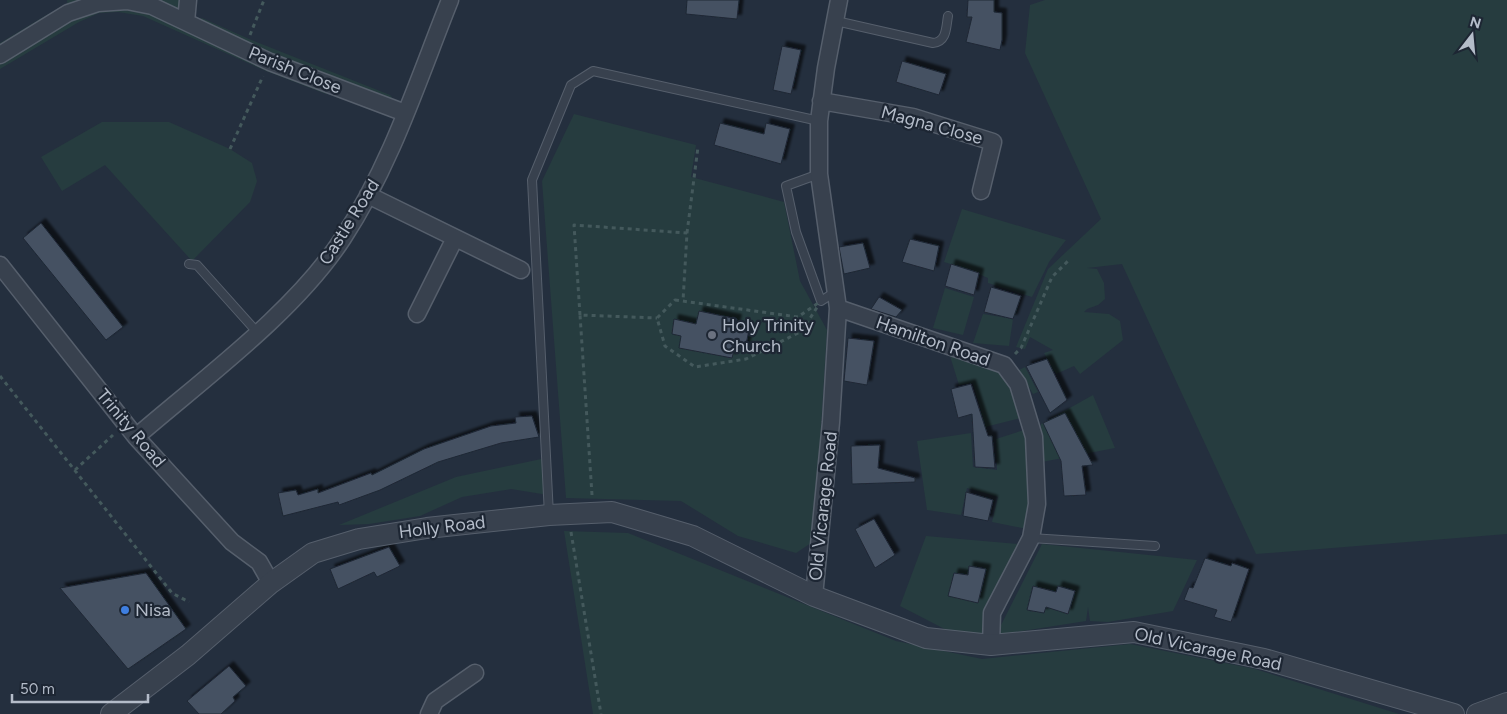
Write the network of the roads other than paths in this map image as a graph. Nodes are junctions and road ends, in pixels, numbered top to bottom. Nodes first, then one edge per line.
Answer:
1 (188, 0) edge
2 (450, 0) edge
3 (839, 0) edge
4 (68, 6) edge
5 (948, 16) dead end
6 (836, 21) junction
7 (186, 22) junction
8 (0, 55) edge
9 (821, 101) junction
10 (405, 113) junction
11 (819, 121) junction
12 (819, 174) junction
13 (981, 191) dead end
14 (368, 195) junction
15 (455, 238) junction
16 (189, 264) dead end
17 (0, 265) edge
18 (521, 270) dead end
19 (831, 300) junction
20 (417, 314) dead end
21 (257, 332) junction
22 (136, 437) junction
23 (558, 515) junction
24 (1032, 538) junction
25 (1155, 546) dead end
26 (271, 583) junction
27 (814, 596) junction
28 (990, 645) junction
29 (475, 673) dead end
30 (1507, 703) edge
31 (110, 714) edge
32 (429, 714) edge
33 (1454, 714) edge
34 (1477, 714) edge

1 - 7 street
2 - 10 street, Castle Road
3 - 6 street, Old Vicarage Road
4 - 7 street, Parish Close
4 - 8 street, Parish Close
5 - 6 lane
6 - 9 street, Old Vicarage Road
7 - 10 street, Parish Close
9 - 11 street, Old Vicarage Road
9 - 13 street, Magna Close
10 - 14 street, Castle Road
11 - 12 street, Old Vicarage Road
11 - 23 lane
12 - 19 street, Old Vicarage Road
12 - 19 lane
14 - 15 street
14 - 21 street, Castle Road
15 - 18 street
15 - 20 street
16 - 21 lane
17 - 22 street, Trinity Road
19 - 24 street, Hamilton Road
19 - 27 street, Old Vicarage Road
21 - 22 street, Castle Road
22 - 26 street, Trinity Road
23 - 26 street, Holly Road
23 - 27 street, Holly Road
24 - 25 lane
24 - 28 street, Hamilton Road
26 - 31 street, Holly Road
27 - 28 street, Old Vicarage Road
28 - 33 street, Old Vicarage Road
29 - 32 street
30 - 34 street

